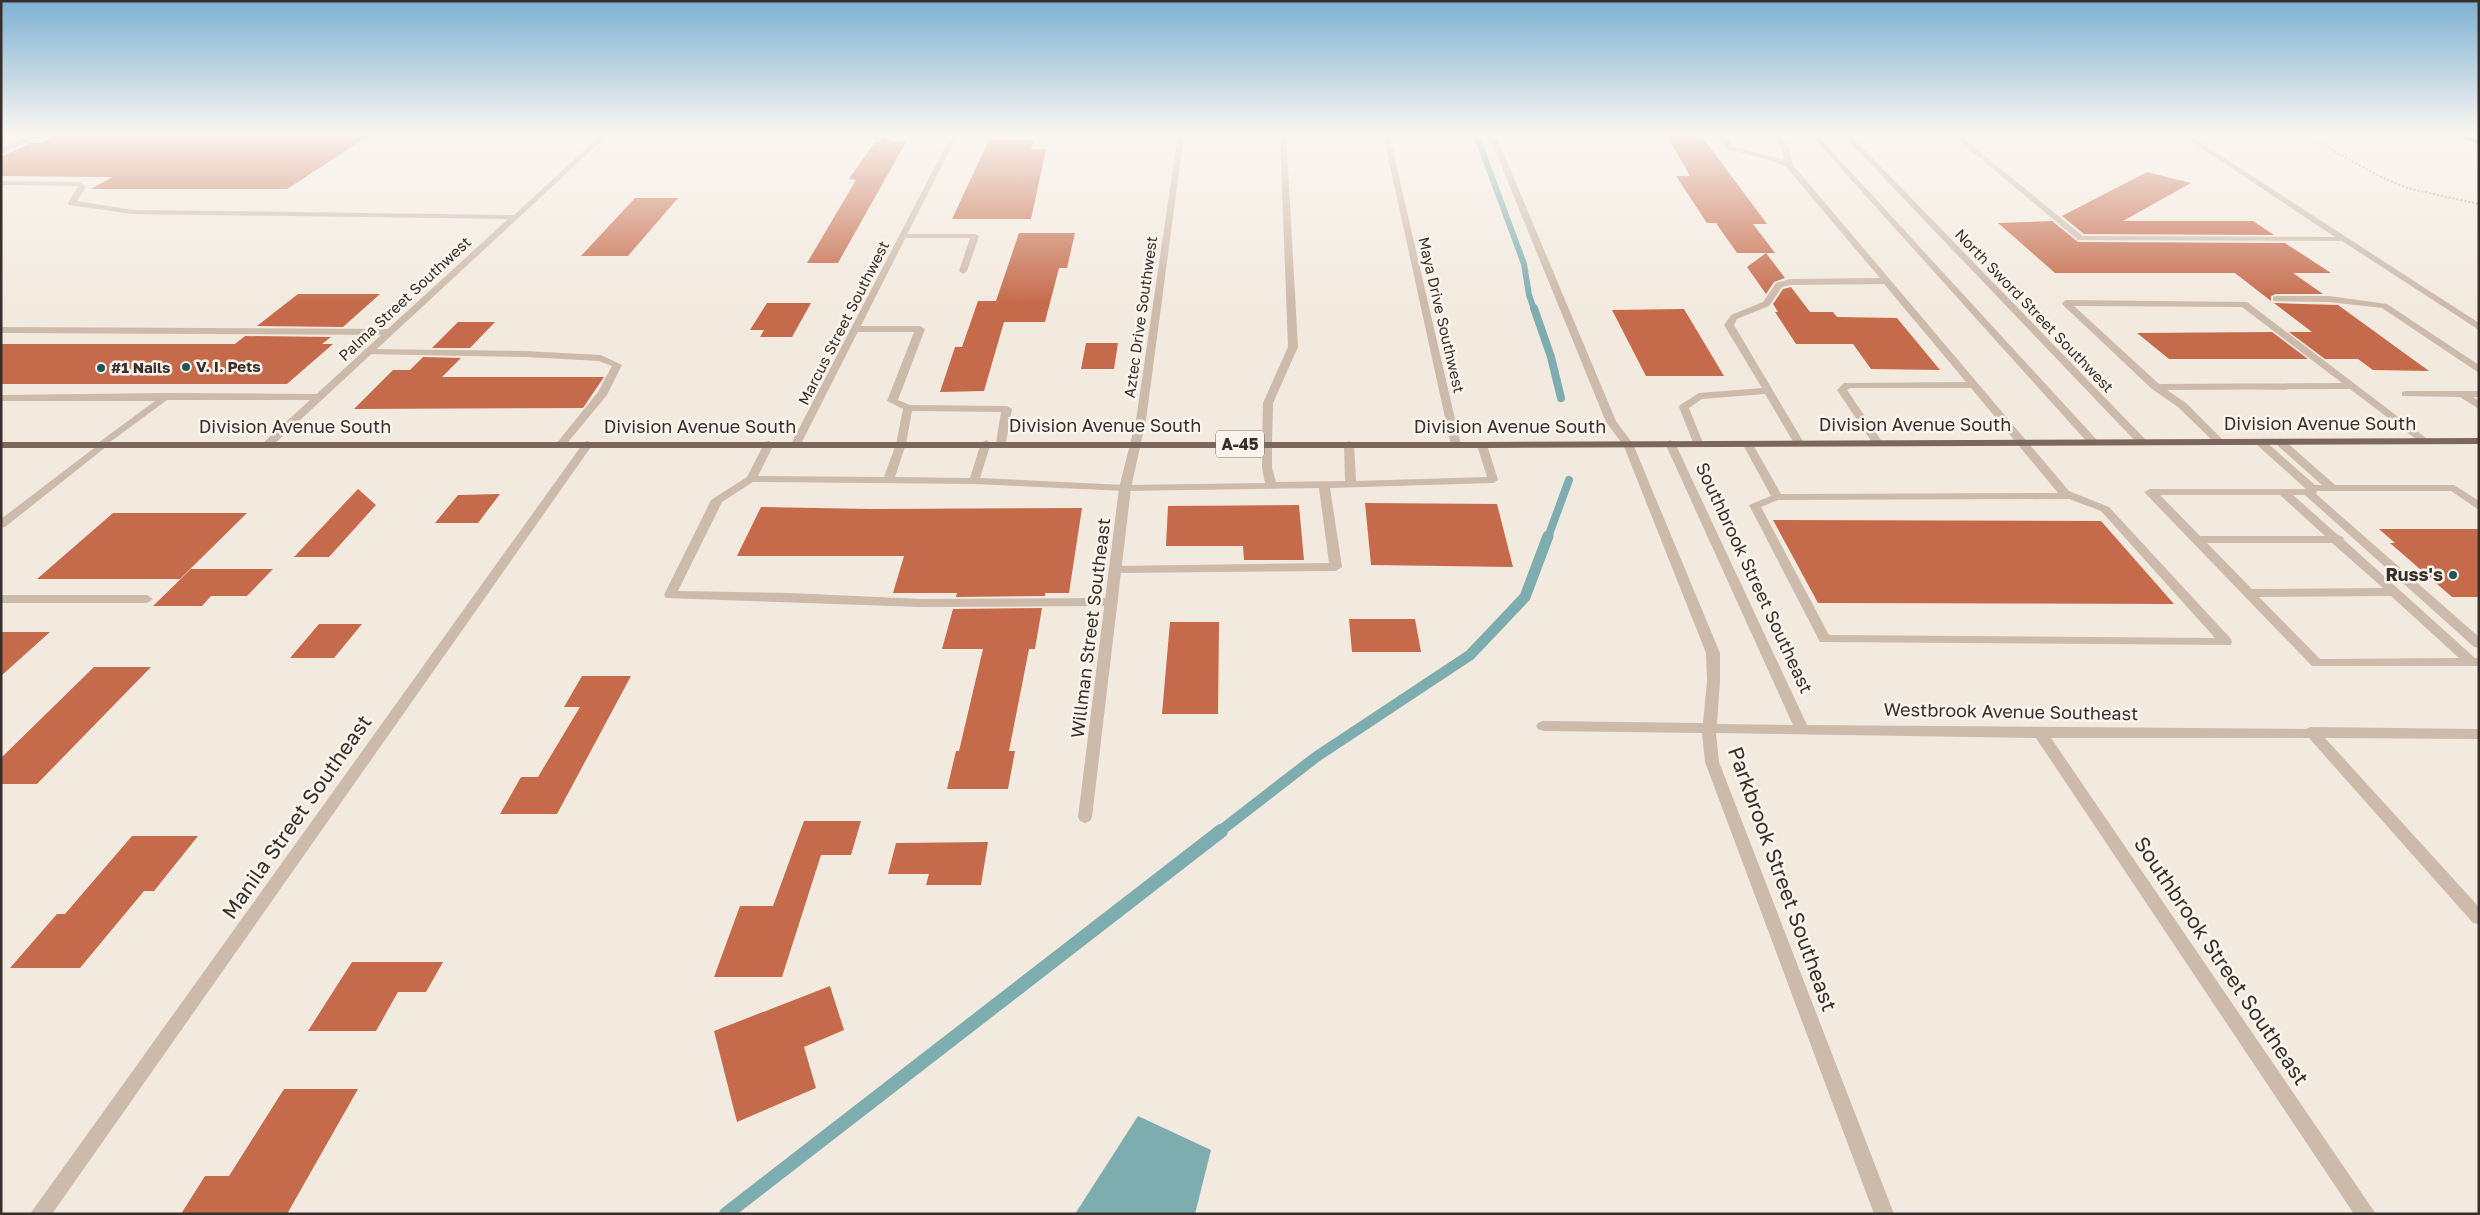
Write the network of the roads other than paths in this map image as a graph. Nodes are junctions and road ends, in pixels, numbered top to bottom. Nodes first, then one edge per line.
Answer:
1 (80, 191) edge
2 (543, 191) edge
3 (927, 191) edge
4 (1173, 191) edge
5 (1287, 191) edge
6 (1399, 191) edge
7 (1515, 191) edge
8 (1810, 191) edge
9 (1864, 191) edge
10 (1900, 191) edge
11 (2023, 191) edge
12 (2270, 191) edge
13 (515, 216) junction
14 (904, 236) junction
15 (2344, 239) junction
16 (963, 271) dead end
17 (1886, 281) junction
18 (2276, 299) dead end
19 (2479, 327) edge
20 (1, 330) edge
21 (856, 330) junction
22 (389, 332) junction
23 (367, 352) junction
24 (2479, 370) edge
25 (1973, 385) junction
26 (2353, 386) junction
27 (2156, 387) junction
28 (1768, 391) junction
29 (2406, 394) dead end
30 (2462, 394) junction
31 (2479, 394) edge
32 (167, 396) junction
33 (319, 397) junction
34 (1, 398) edge
35 (2479, 406) edge
36 (908, 408) junction
37 (2425, 441) junction
38 (2479, 441) edge
39 (2022, 442) junction
40 (2094, 442) junction
41 (2142, 442) junction
42 (2220, 442) junction
43 (2260, 442) junction
44 (2280, 442) junction
45 (986, 443) junction
46 (1001, 443) junction
47 (1698, 443) junction
48 (1747, 443) junction
49 (1799, 443) junction
50 (1878, 443) junction
51 (561, 444) junction
52 (588, 444) junction
53 (769, 444) junction
54 (796, 444) junction
55 (900, 444) junction
56 (1136, 444) junction
57 (1267, 444) junction
58 (1349, 444) junction
59 (1628, 444) junction
60 (1670, 444) junction
61 (1, 445) edge
62 (102, 445) junction
63 (267, 445) junction
64 (1456, 445) junction
65 (1482, 445) junction
66 (750, 479) junction
67 (888, 480) junction
68 (974, 481) junction
69 (1352, 484) junction
70 (1324, 485) junction
71 (1271, 486) junction
72 (1126, 488) junction
73 (2332, 488) junction
74 (2311, 490) junction
75 (2283, 492) junction
76 (2064, 493) junction
77 (1777, 497) junction
78 (2479, 507) edge
79 (1, 524) edge
80 (2335, 539) junction
81 (2359, 539) junction
82 (2197, 540) junction
83 (1116, 570) junction
84 (2418, 591) junction
85 (2249, 592) junction
86 (2394, 592) junction
87 (1, 599) edge
88 (147, 599) dead end
89 (1112, 602) junction
90 (2479, 644) edge
91 (2475, 662) edge
92 (1542, 726) dead end
93 (1710, 727) junction
94 (1801, 728) junction
95 (2040, 732) junction
96 (2311, 732) junction
97 (2479, 734) edge
98 (1085, 817) dead end
99 (2479, 918) edge
100 (40, 1214) edge
101 (1884, 1214) edge
102 (2366, 1214) edge

1 - 13 street
2 - 13 street, Palma Street Southwest
3 - 14 street, Marcus Street Southwest
4 - 56 street, Aztec Drive Southwest
5 - 57 street
6 - 64 street, Maya Drive Southwest
7 - 59 street, Parkbrook Street Southeast
8 - 17 street
9 - 40 street
10 - 41 street, North Sword Street Southwest
11 - 15 street
12 - 15 street
13 - 22 street, Palma Street Southwest
14 - 16 street
14 - 21 street, Marcus Street Southwest
15 - 19 street
17 - 25 street
17 - 28 street
18 - 24 street
20 - 22 street
21 - 36 street
21 - 54 street, Marcus Street Southwest
22 - 23 street, Palma Street Southwest
23 - 33 street, Palma Street Southwest
23 - 51 street
25 - 39 street
25 - 50 street
26 - 27 street
26 - 27 street
26 - 37 street
27 - 42 street
28 - 47 street
28 - 49 street
29 - 30 street
30 - 31 street
30 - 35 street
32 - 33 street
32 - 34 street
32 - 62 street
33 - 63 street, Palma Street Southwest
36 - 46 street
36 - 55 street
37 - 38 main road, Division Avenue South / A-45
37 - 44 main road, Division Avenue South / A-45
39 - 40 main road, Division Avenue South / A-45
39 - 50 main road, Division Avenue South / A-45
39 - 76 street
40 - 41 main road, Division Avenue South / A-45
41 - 42 main road, Division Avenue South / A-45
42 - 43 main road, Division Avenue South / A-45
43 - 44 main road, Division Avenue South / A-45
43 - 74 street
44 - 73 street
45 - 46 main road, Division Avenue South / A-45
45 - 55 main road, Division Avenue South / A-45
45 - 68 street
46 - 56 main road, Division Avenue South / A-45
47 - 48 main road, Division Avenue South / A-45
47 - 60 main road, Division Avenue South / A-45
48 - 49 main road, Division Avenue South / A-45
48 - 77 street
49 - 50 main road, Division Avenue South / A-45
51 - 52 main road, Division Avenue South / A-45
51 - 63 main road, Division Avenue South / A-45
52 - 53 main road, Division Avenue South / A-45
52 - 100 street, Manila Street Southeast
53 - 54 main road, Division Avenue South / A-45
53 - 66 street
54 - 55 main road, Division Avenue South / A-45
55 - 67 street
56 - 57 main road, Division Avenue South / A-45
56 - 72 street, Willman Street Southeast
57 - 58 main road, Division Avenue South / A-45
57 - 71 street
58 - 64 main road, Division Avenue South / A-45
58 - 69 street
59 - 60 main road, Division Avenue South / A-45
59 - 65 main road, Division Avenue South / A-45
59 - 93 street, Parkbrook Street Southeast
60 - 94 street, Southbrook Street Southeast
61 - 62 main road, Division Avenue South / A-45
62 - 63 main road, Division Avenue South / A-45
62 - 79 street
64 - 65 main road, Division Avenue South / A-45
65 - 69 street
66 - 67 street
66 - 89 street
67 - 68 street
68 - 72 street
69 - 70 street
70 - 71 street
70 - 83 street
71 - 72 street
72 - 83 street, Willman Street Southeast
73 - 74 street
73 - 78 street
74 - 75 street
74 - 81 street
75 - 80 street
75 - 82 street
76 - 77 street
76 - 77 street
80 - 81 street
80 - 82 street
80 - 86 street
81 - 84 street
82 - 85 street
83 - 89 street, Willman Street Southeast
84 - 86 street
84 - 90 street
85 - 86 street
85 - 91 street
86 - 91 street
87 - 88 street
89 - 98 street, Willman Street Southeast
92 - 93 street, Westbrook Avenue Southeast
93 - 94 street, Westbrook Avenue Southeast
93 - 101 street, Parkbrook Street Southeast
94 - 95 street, Westbrook Avenue Southeast
95 - 96 street, Westbrook Avenue Southeast
95 - 102 street, Southbrook Street Southeast
96 - 97 street, Westbrook Avenue Southeast
96 - 99 street

